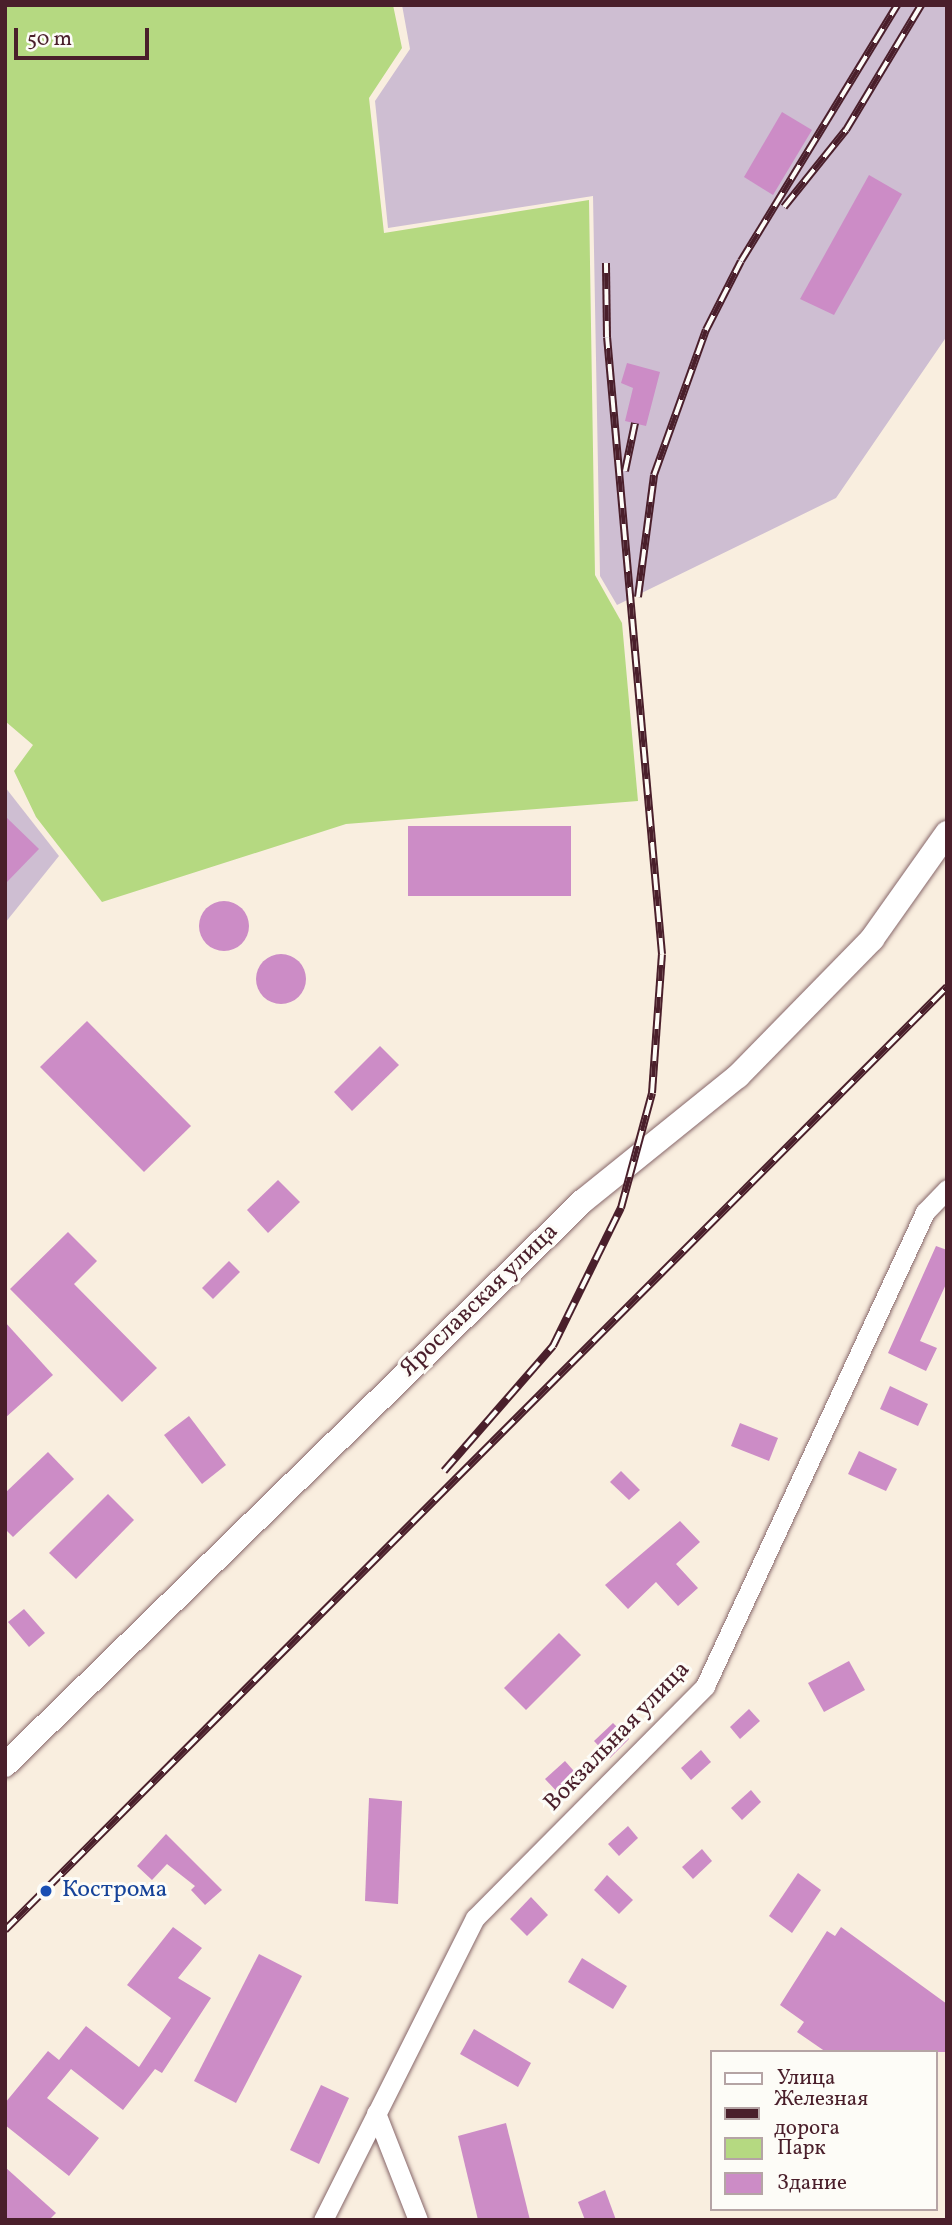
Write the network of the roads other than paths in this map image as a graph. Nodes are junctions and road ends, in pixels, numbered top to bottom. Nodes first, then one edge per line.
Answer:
1 (947, 833) edge
2 (947, 1189) edge
3 (5, 1765) edge
4 (376, 2113) junction
5 (323, 2220) edge
6 (418, 2220) edge

1 - 3 main road, Ярославская улица
2 - 4 street, Вокзальная улица
4 - 5 street, Вокзальная улица
4 - 6 street

